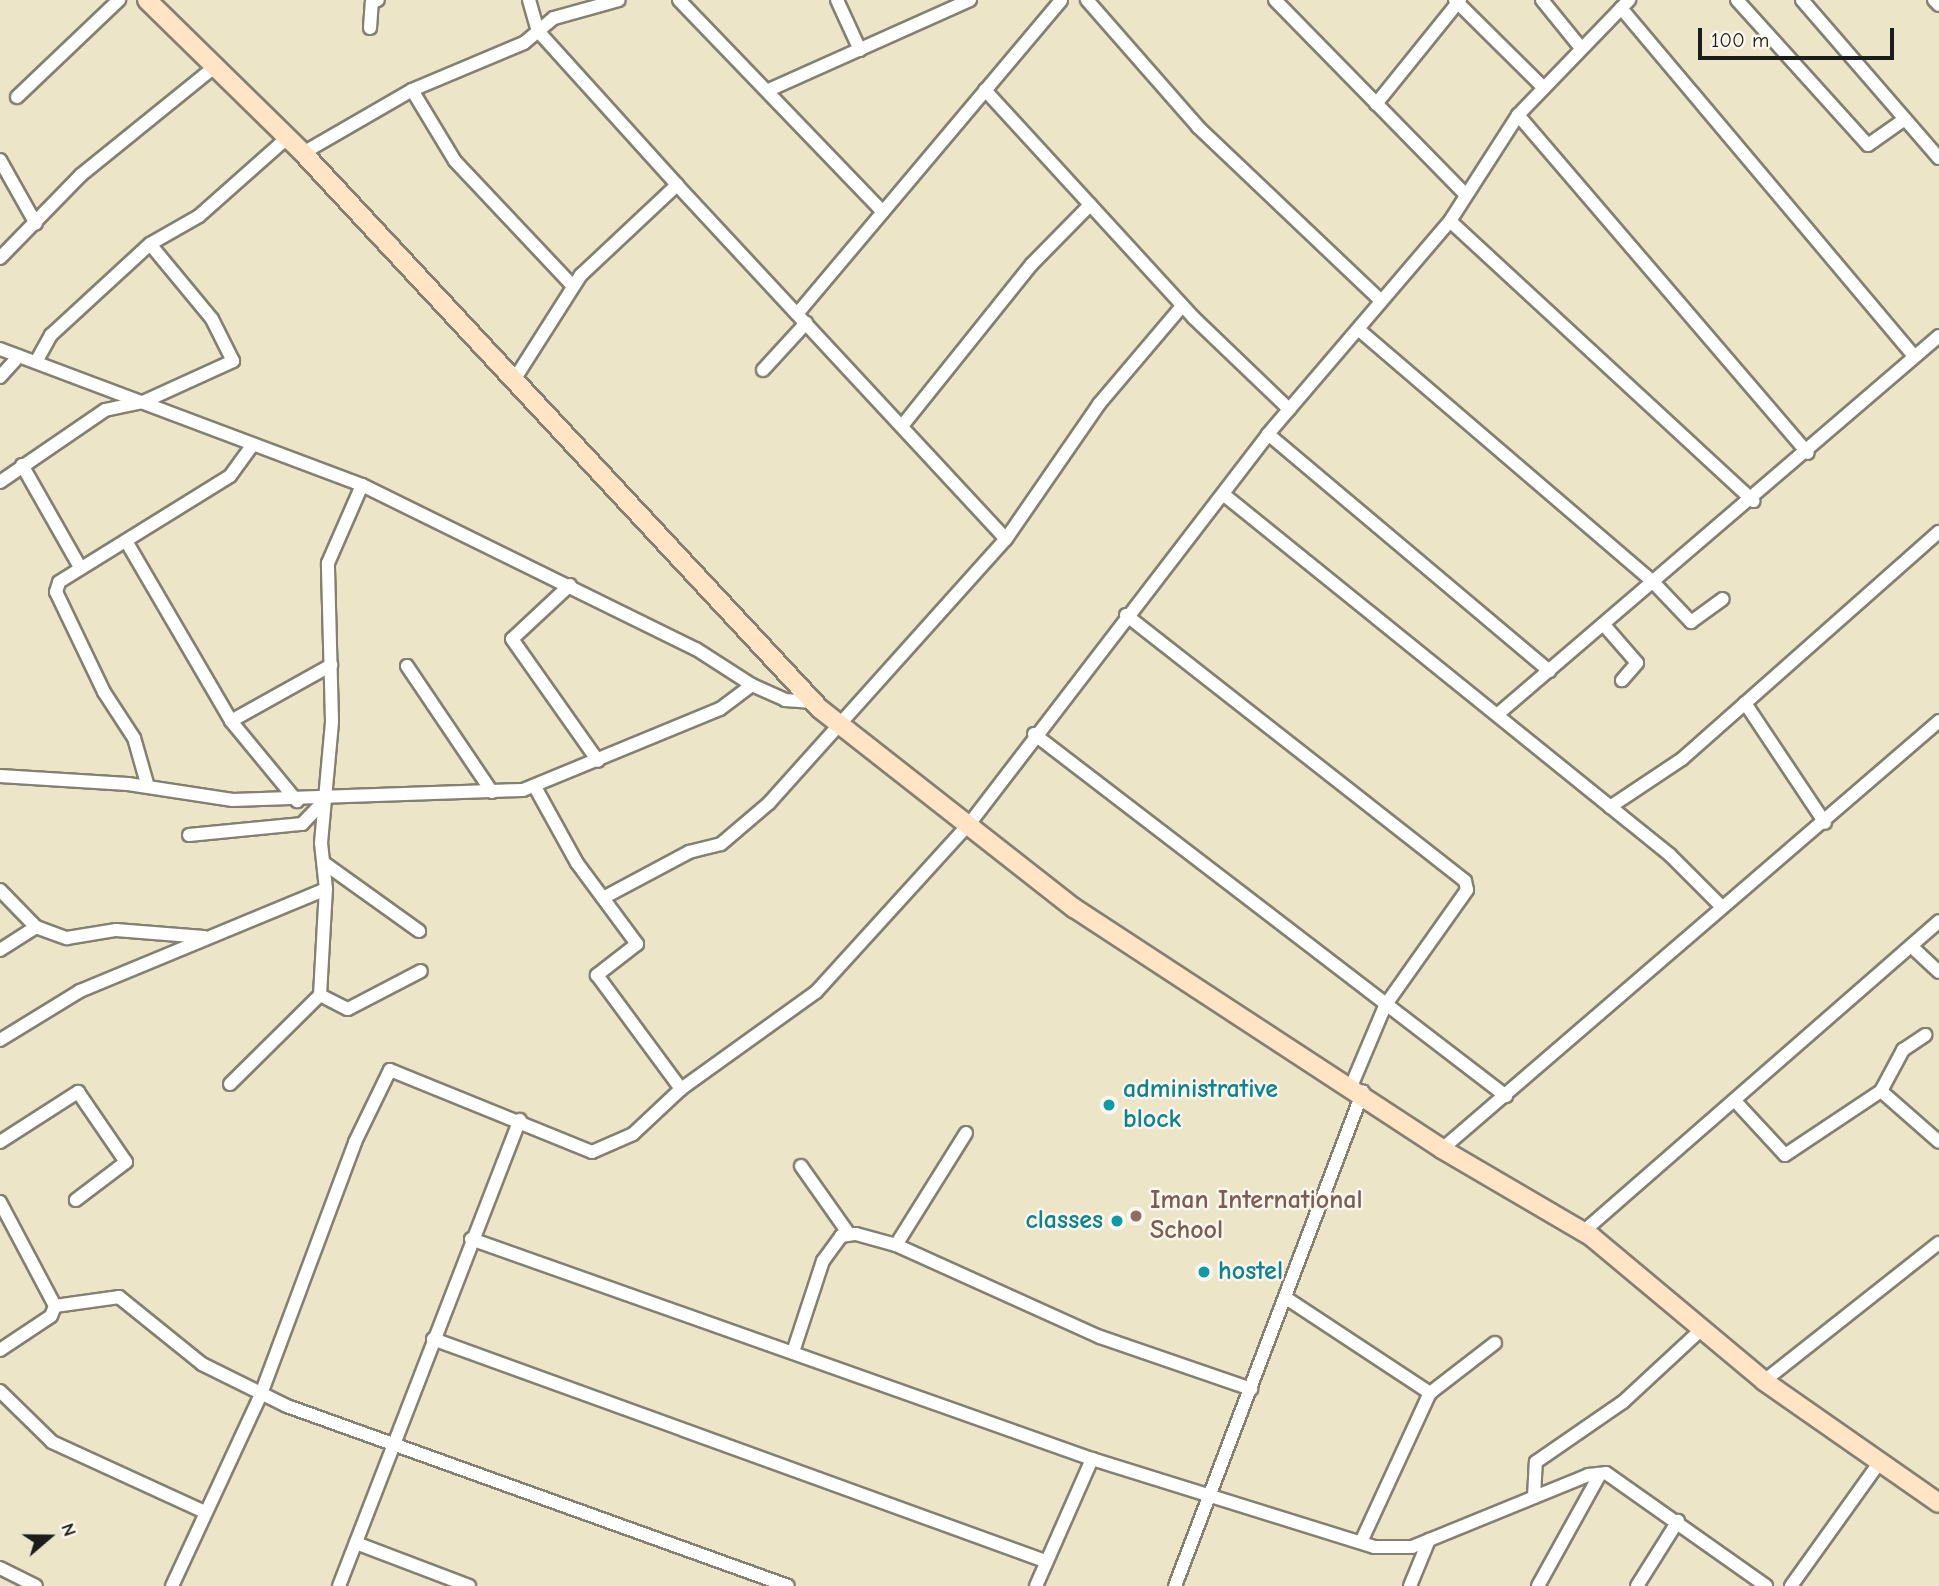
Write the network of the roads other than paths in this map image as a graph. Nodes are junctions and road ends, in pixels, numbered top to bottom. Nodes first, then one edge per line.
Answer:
1 (119, 0) edge
2 (148, 0) edge
3 (378, 0) edge
4 (529, 0) edge
5 (619, 0) edge
6 (679, 0) edge
7 (837, 0) edge
8 (970, 0) edge
9 (1061, 0) edge
10 (1087, 0) edge
11 (1275, 0) edge
12 (1542, 0) edge
13 (1737, 0) edge
14 (1802, 0) edge
15 (1934, 0) edge
16 (1458, 1) edge
17 (1625, 4) edge
18 (1939, 5) edge
19 (370, 28) dead end
20 (538, 31) junction
21 (1581, 48) junction
22 (860, 50) junction
23 (217, 65) junction
24 (1544, 88) junction
25 (771, 89) junction
26 (412, 90) junction
27 (985, 90) junction
28 (17, 97) dead end
29 (1376, 104) junction
30 (1518, 115) junction
31 (1905, 119) junction
32 (287, 138) junction
33 (303, 153) junction
34 (1939, 158) edge
35 (0, 160) edge
36 (677, 185) junction
37 (1466, 195) junction
38 (1090, 205) junction
39 (883, 212) junction
40 (1450, 221) junction
41 (36, 224) junction
42 (150, 244) junction
43 (0, 258) edge
44 (573, 286) junction
45 (1380, 300) junction
46 (1182, 306) junction
47 (801, 318) junction
48 (1358, 329) junction
49 (1939, 336) edge
50 (0, 349) edge
51 (19, 356) junction
52 (1914, 356) junction
53 (36, 362) junction
54 (763, 370) dead end
55 (0, 377) edge
56 (514, 380) junction
57 (143, 402) junction
58 (1289, 409) junction
59 (902, 426) junction
60 (1268, 434) junction
61 (253, 444) junction
62 (1808, 453) junction
63 (22, 466) junction
64 (0, 482) edge
65 (362, 485) junction
66 (1223, 494) junction
67 (1753, 501) junction
68 (1939, 532) edge
69 (1006, 539) junction
70 (126, 541) junction
71 (80, 567) junction
72 (1654, 583) junction
73 (570, 585) junction
74 (1723, 599) dead end
75 (1126, 615) junction
76 (1604, 625) junction
77 (331, 665) junction
78 (407, 666) dead end
79 (1549, 671) junction
80 (1622, 680) dead end
81 (752, 685) junction
82 (814, 702) junction
83 (1745, 704) junction
84 (1498, 714) junction
85 (1939, 720) edge
86 (231, 721) junction
87 (841, 723) junction
88 (1034, 734) junction
89 (598, 761) junction
90 (0, 776) edge
91 (148, 787) junction
92 (535, 787) junction
93 (492, 792) junction
94 (297, 801) junction
95 (324, 801) junction
96 (1610, 807) junction
97 (970, 822) junction
98 (1825, 823) junction
99 (189, 835) dead end
100 (324, 863) junction
101 (326, 888) junction
102 (0, 890) edge
103 (603, 898) junction
104 (1720, 905) junction
105 (1939, 921) edge
106 (36, 927) junction
107 (419, 931) dead end
108 (205, 937) junction
109 (1910, 946) junction
110 (0, 950) edge
111 (421, 971) dead end
112 (1939, 972) edge
113 (320, 995) junction
114 (1385, 1006) junction
115 (1925, 1035) dead end
116 (0, 1040) edge
117 (230, 1084) dead end
118 (1357, 1088) junction
119 (681, 1089) junction
120 (1881, 1091) junction
121 (1506, 1096) junction
122 (1736, 1101) junction
123 (520, 1120) junction
124 (966, 1133) dead end
125 (0, 1142) edge
126 (1939, 1142) edge
127 (1443, 1149) junction
128 (801, 1166) dead end
129 (76, 1200) dead end
130 (0, 1202) edge
131 (1584, 1231) junction
132 (849, 1234) junction
133 (471, 1239) junction
134 (1939, 1244) edge
135 (896, 1245) junction
136 (1286, 1298) junction
137 (55, 1306) junction
138 (1703, 1328) junction
139 (433, 1339) junction
140 (1495, 1343) dead end
141 (794, 1349) junction
142 (0, 1350) edge
143 (1763, 1381) junction
144 (1251, 1389) junction
145 (0, 1391) edge
146 (1430, 1393) junction
147 (261, 1394) junction
148 (390, 1442) junction
149 (1092, 1459) junction
150 (1879, 1464) junction
151 (1600, 1474) junction
152 (1212, 1494) junction
153 (1534, 1497) junction
154 (1939, 1503) edge
155 (205, 1511) junction
156 (1678, 1521) junction
157 (1429, 1540) junction
158 (1361, 1542) junction
159 (356, 1544) junction
160 (1045, 1561) junction
161 (0, 1568) edge
162 (36, 1586) edge
163 (172, 1586) edge
164 (339, 1586) edge
165 (469, 1586) edge
166 (788, 1586) edge
167 (1036, 1586) edge
168 (1175, 1586) edge
169 (1410, 1586) edge
170 (1538, 1586) edge
171 (1637, 1586) edge
172 (1766, 1586) edge
173 (1791, 1586) edge

1 - 28 street
2 - 23 street
3 - 19 street
4 - 20 street
5 - 20 street
6 - 25 street
7 - 22 street
8 - 22 street
9 - 27 street
10 - 45 street
11 - 29 street
12 - 21 street
13 - 31 street
14 - 31 street
15 - 18 street
16 - 24 street
16 - 29 street
17 - 21 street
17 - 52 street
20 - 26 street
20 - 36 street
21 - 24 street
22 - 25 street
23 - 32 street
23 - 41 street
24 - 30 street
25 - 39 street
26 - 33 street
26 - 44 street
27 - 38 street
27 - 39 street
29 - 37 street
30 - 37 street
30 - 62 street
31 - 34 street
32 - 33 street
32 - 42 street
33 - 56 street
35 - 41 street
36 - 44 street
36 - 47 street
37 - 40 street
38 - 46 street
38 - 59 street
39 - 47 street
40 - 45 street
40 - 67 street
41 - 43 street
42 - 53 street
42 - 57 street
44 - 56 street
45 - 48 street
46 - 58 street
46 - 69 street
47 - 54 street
47 - 59 street
48 - 58 street
48 - 72 street
49 - 52 street
50 - 51 street
51 - 53 street
51 - 55 street
52 - 62 street
53 - 57 street
56 - 82 street
57 - 61 street
57 - 63 street
58 - 60 street
59 - 69 street
60 - 66 street
60 - 79 street
61 - 65 street
61 - 70 street
62 - 67 street
63 - 64 street
63 - 71 street
65 - 73 street
65 - 77 street
66 - 75 street
66 - 84 street
67 - 72 street
68 - 83 street
69 - 87 street
70 - 71 street
70 - 86 street
71 - 91 street
72 - 74 street
72 - 76 street
73 - 81 street
73 - 89 street
75 - 88 street
75 - 114 street
76 - 79 street
76 - 80 street
77 - 86 street
77 - 95 street
78 - 93 street
79 - 84 street
81 - 82 street
81 - 89 street
82 - 87 street
83 - 96 street
83 - 98 street
84 - 96 street
85 - 98 street
86 - 94 street
87 - 97 street
87 - 103 street
88 - 97 street
88 - 114 street
89 - 92 street
90 - 91 street
91 - 94 street
92 - 93 street
92 - 103 street
93 - 95 street
94 - 95 street
95 - 99 street
95 - 100 street
96 - 104 street
97 - 118 street
97 - 119 street
98 - 104 street
100 - 101 street
100 - 107 street
101 - 108 street
101 - 113 street
102 - 106 street
103 - 119 street
104 - 121 street
105 - 109 street
106 - 108 street
106 - 110 street
108 - 116 street
109 - 112 street
109 - 122 street
111 - 113 street
113 - 117 street
114 - 118 street
114 - 121 street
115 - 120 street
118 - 127 street
118 - 136 street
119 - 123 street
120 - 122 street
120 - 126 street
121 - 127 street
122 - 131 street
123 - 133 street
123 - 147 street
124 - 135 street
125 - 129 street
127 - 131 street
128 - 132 street
130 - 137 street
131 - 138 street
132 - 135 street
132 - 141 street
133 - 139 street
133 - 141 street
134 - 143 street
135 - 144 street
136 - 144 street
136 - 146 street
137 - 142 street
137 - 147 street
138 - 143 street
138 - 153 street
139 - 148 street
139 - 160 street
140 - 146 street
141 - 149 street
143 - 150 street
144 - 152 street
145 - 155 street
146 - 158 street
147 - 148 street
147 - 155 street
148 - 159 street
148 - 166 street
149 - 152 street
149 - 160 street
150 - 154 street
150 - 173 street
151 - 153 street
151 - 156 street
151 - 170 street
152 - 158 street
152 - 168 street
153 - 157 street
155 - 163 street
156 - 171 street
156 - 172 street
157 - 158 street
157 - 169 street
159 - 164 street
159 - 165 street
160 - 167 street
161 - 162 street

